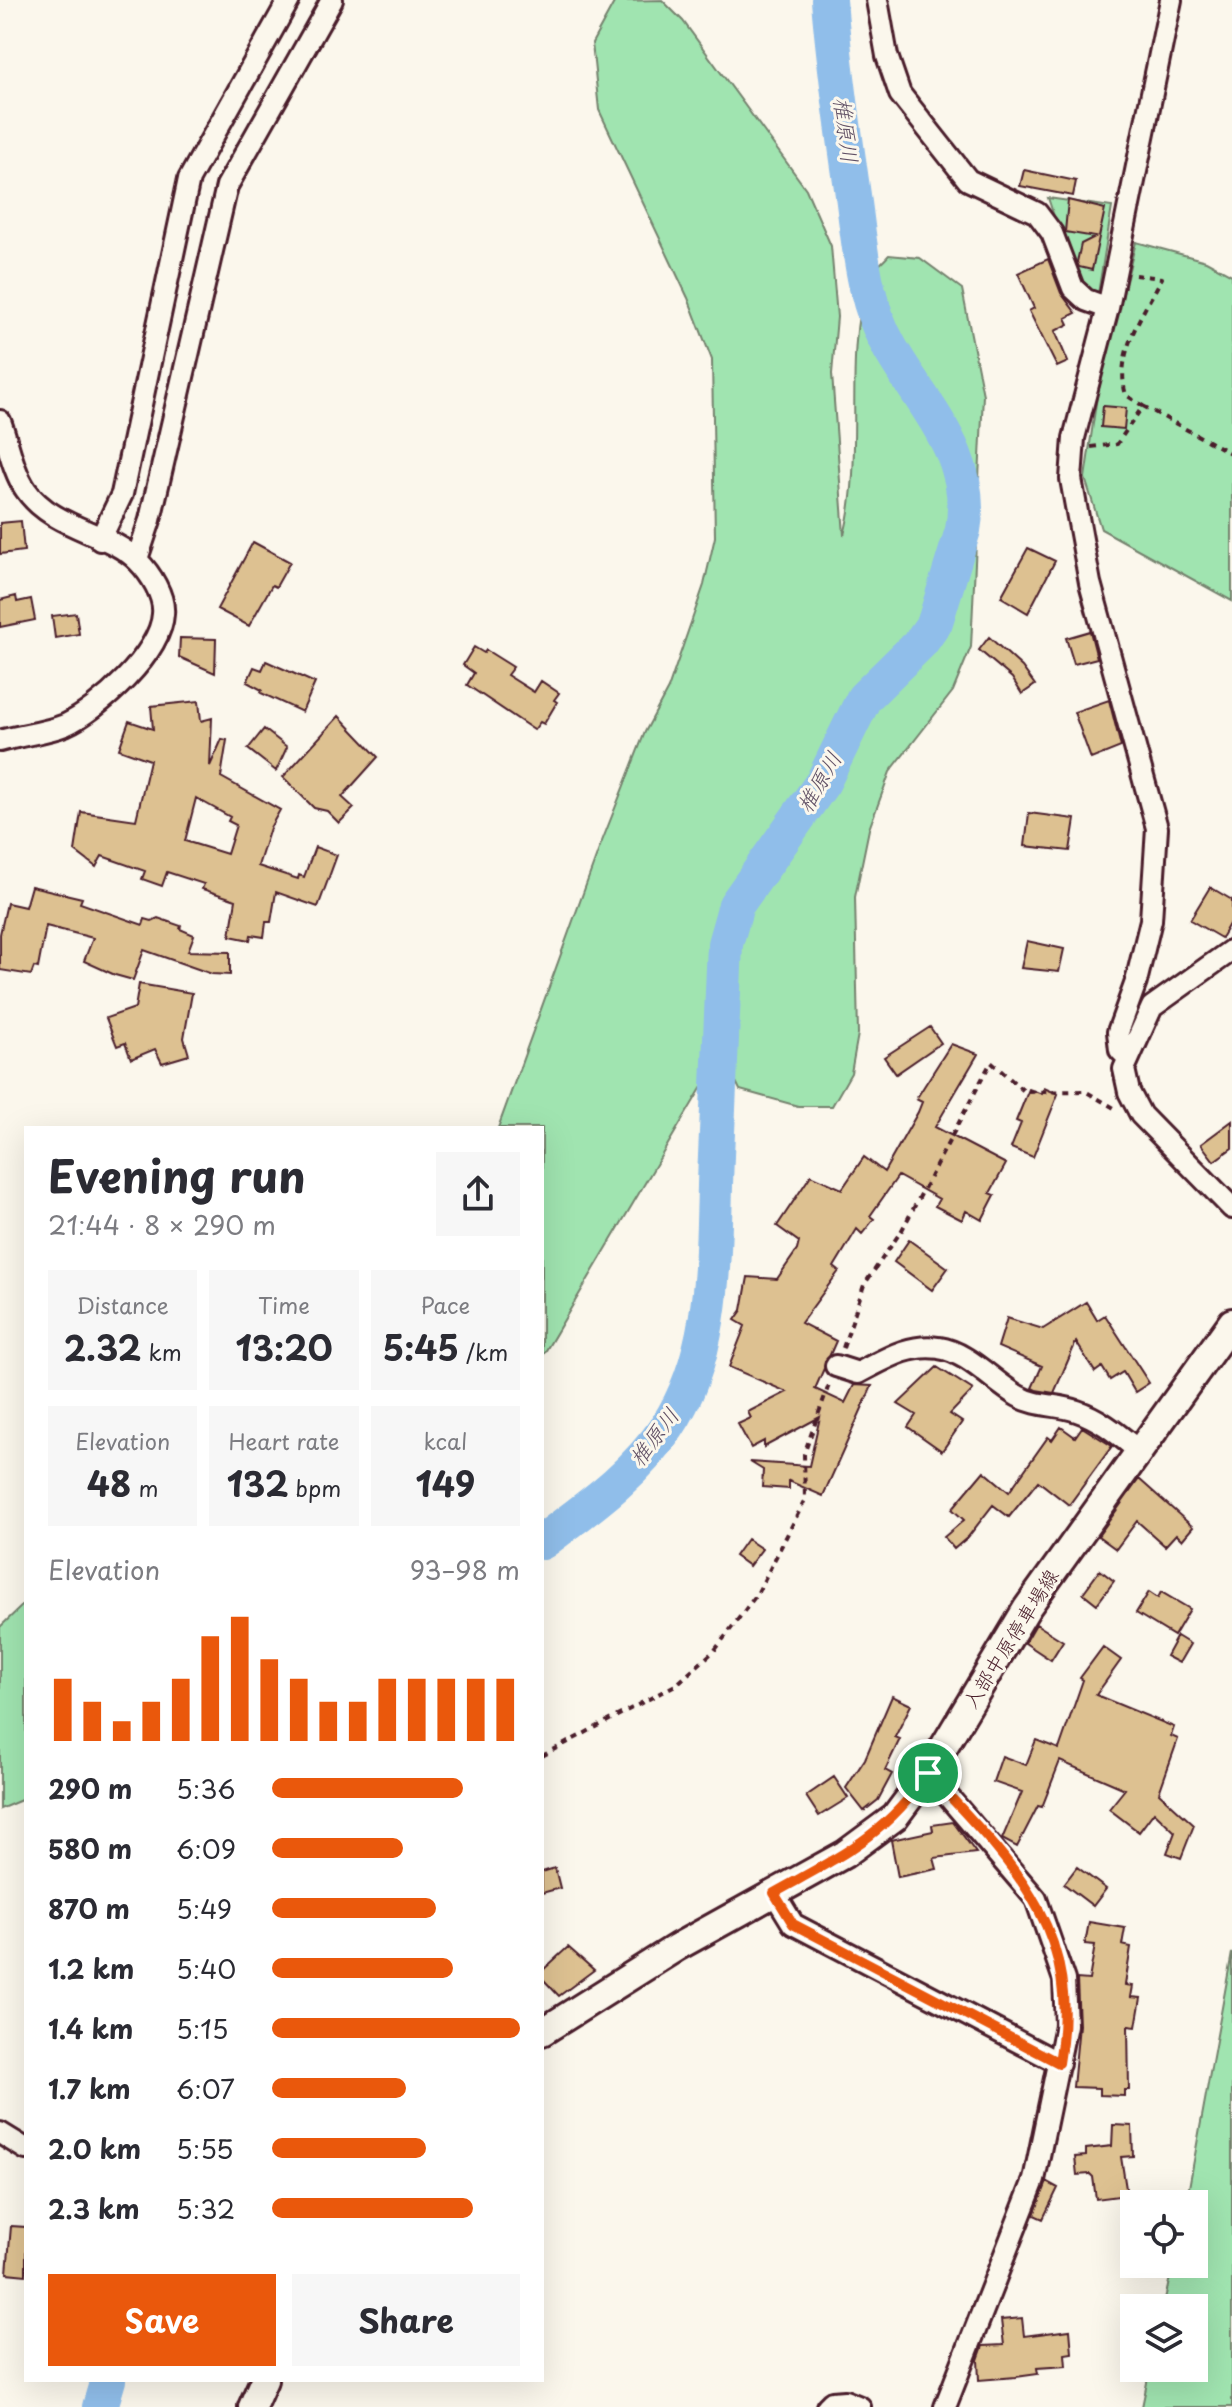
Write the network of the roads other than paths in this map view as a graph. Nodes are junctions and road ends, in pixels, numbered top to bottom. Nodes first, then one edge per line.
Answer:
1 (289, 0) edge
2 (332, 0) edge
3 (877, 0) edge
4 (1171, 0) edge
5 (1108, 308) junction
6 (0, 421) edge
7 (100, 540) junction
8 (137, 559) junction
9 (0, 741) edge
10 (1232, 950) edge
11 (1128, 1058) junction
12 (1232, 1208) edge
13 (1232, 1322) edge
14 (836, 1366) road end
15 (1139, 1451) junction
16 (928, 1773) junction
17 (774, 1893) junction
18 (544, 2031) edge
19 (1059, 2063) junction
20 (0, 2133) edge
21 (24, 2148) edge
22 (263, 2382) edge
23 (252, 2407) edge
24 (827, 2407) edge
25 (860, 2407) edge
26 (945, 2407) edge

1 - 7 street
2 - 8 street
3 - 5 street
4 - 5 street
5 - 11 street
6 - 7 street
7 - 8 street
8 - 9 street
10 - 11 street
11 - 12 street
13 - 15 main road, 入部中原停車場線
14 - 15 street
15 - 16 main road, 入部中原停車場線
16 - 17 main road, 入部中原停車場線
16 - 19 street
17 - 18 main road, 入部中原停車場線
17 - 19 street
19 - 26 street
20 - 21 street
22 - 23 main road
24 - 25 street

